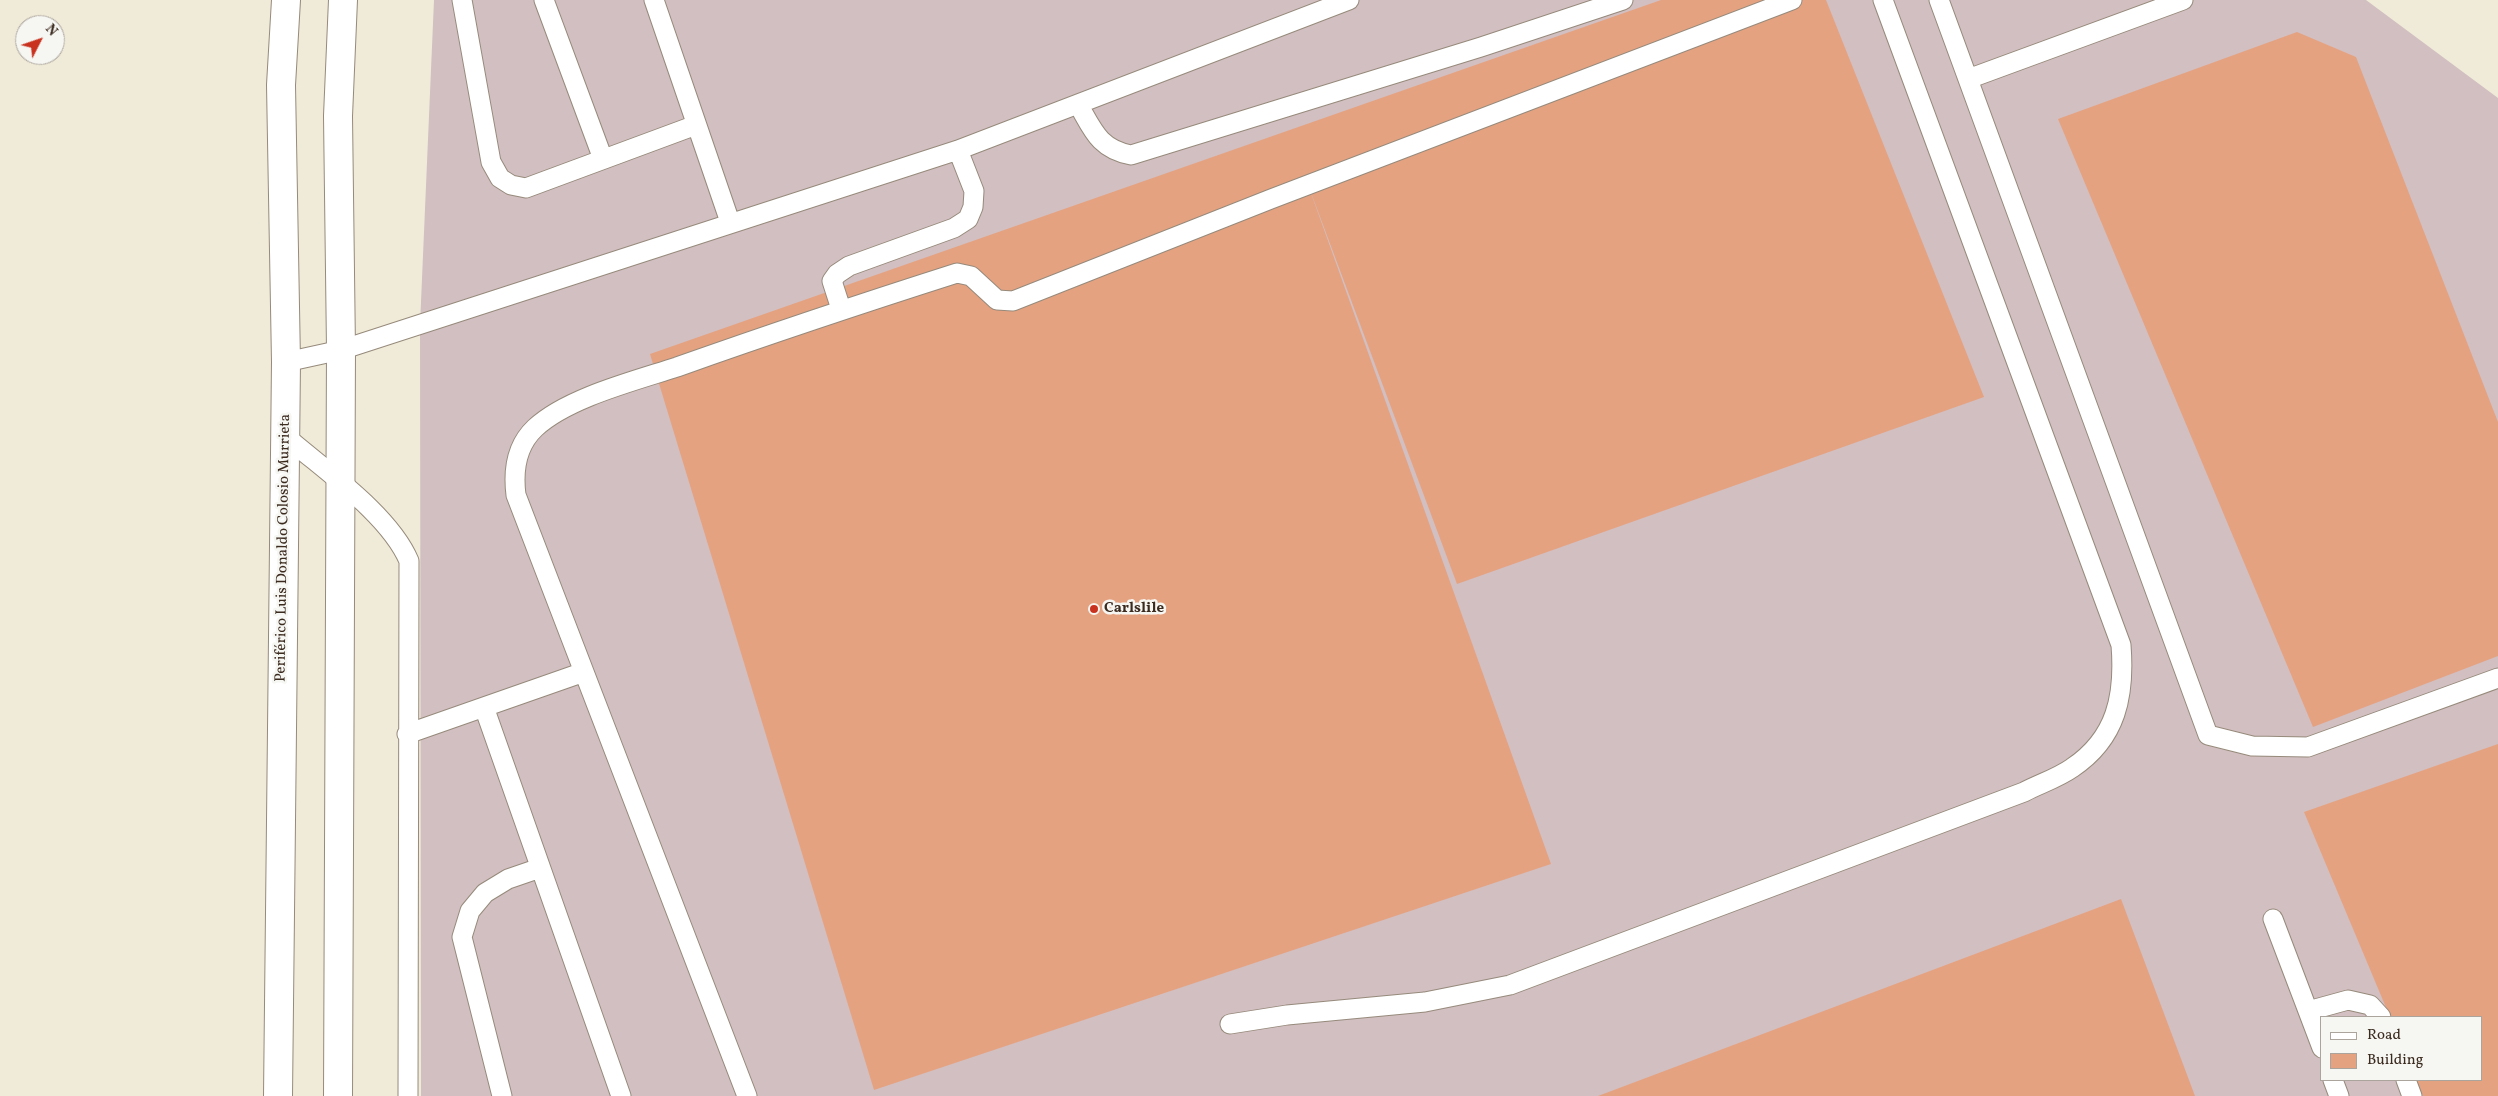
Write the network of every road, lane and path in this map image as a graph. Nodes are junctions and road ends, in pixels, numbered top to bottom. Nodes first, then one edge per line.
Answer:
1 (286, 0) edge
2 (343, 0) edge
3 (462, 0) edge
4 (544, 0) edge
5 (654, 0) edge
6 (1349, 0) edge
7 (1623, 0) edge
8 (1792, 0) edge
9 (1883, 0) edge
10 (1939, 0) edge
11 (2183, 0) edge
12 (1968, 79) junction
13 (1078, 104) junction
14 (696, 125) junction
15 (958, 150) junction
16 (603, 159) junction
17 (730, 222) junction
18 (841, 310) junction
19 (341, 350) junction
20 (286, 362) junction
21 (285, 436) junction
22 (340, 483) junction
23 (584, 672) junction
24 (2498, 678) edge
25 (484, 707) junction
26 (407, 734) junction
27 (540, 868) junction
28 (2273, 919) dead end
29 (2308, 1011) junction
30 (2379, 1016) edge
31 (1230, 1024) dead end
32 (2320, 1043) edge
33 (2333, 1081) edge
34 (2406, 1081) edge
35 (278, 1096) edge
36 (338, 1096) edge
37 (408, 1096) edge
38 (502, 1096) edge
39 (621, 1096) edge
40 (747, 1096) edge
41 (2339, 1096) edge
42 (2412, 1096) edge

1 - 20 main road, Periférico Luis Donaldo Colosio Murrieta
2 - 19 main road
3 - 16 lane
4 - 16 lane
5 - 14 lane
6 - 13 lane
7 - 13 lane
8 - 18 lane
9 - 31 lane
10 - 12 lane
11 - 12 lane
12 - 24 lane
13 - 15 lane
14 - 16 lane
14 - 17 lane
15 - 17 lane
15 - 18 lane
17 - 19 lane
18 - 23 lane
19 - 20 lane
19 - 22 main road
20 - 21 main road, Periférico Luis Donaldo Colosio Murrieta
21 - 22 lane
21 - 35 main road, Periférico Luis Donaldo Colosio Murrieta
22 - 26 lane
22 - 36 main road
23 - 25 lane
23 - 40 lane
25 - 26 lane
25 - 27 lane
26 - 37 lane
27 - 38 lane
27 - 39 lane
28 - 29 lane
29 - 30 lane
29 - 32 lane
33 - 41 lane
34 - 42 lane

